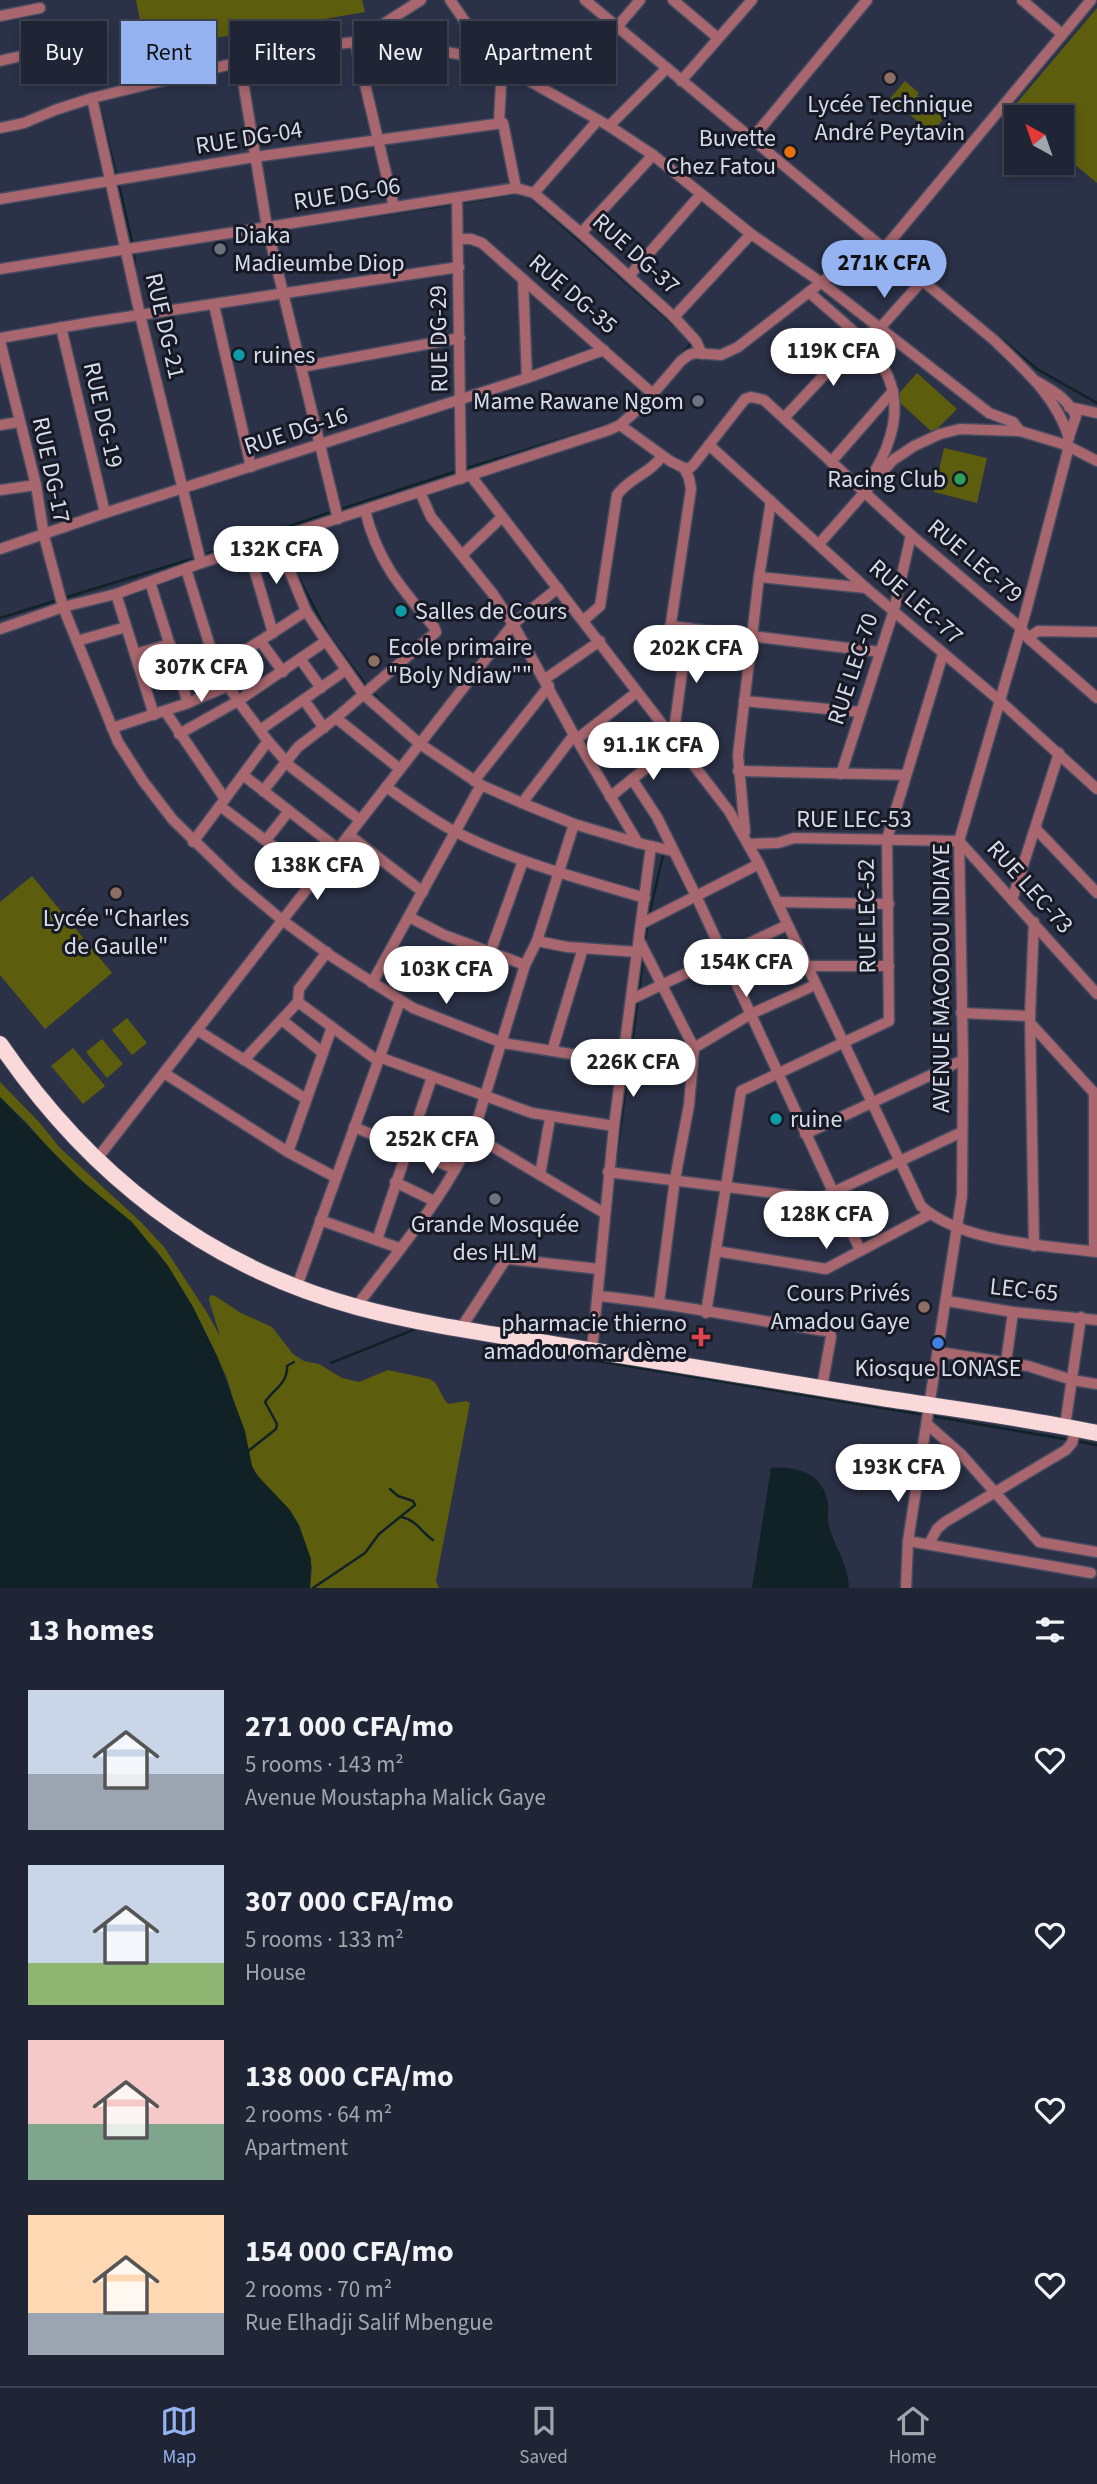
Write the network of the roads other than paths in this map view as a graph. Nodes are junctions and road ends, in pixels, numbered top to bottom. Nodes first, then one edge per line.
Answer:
1 (421, 0) edge
2 (450, 0) edge
3 (585, 0) edge
4 (640, 0) edge
5 (673, 0) edge
6 (751, 0) edge
7 (867, 0) edge
8 (1022, 0) edge
9 (1091, 0) edge
10 (40, 8) dead end
11 (0, 16) edge
12 (389, 21) edge
13 (465, 21) edge
14 (617, 27) junction
15 (1062, 34) junction
16 (718, 38) junction
17 (21, 56) edge
18 (0, 61) edge
19 (230, 65) edge
20 (667, 68) junction
21 (681, 81) junction
22 (243, 84) edge
23 (365, 84) edge
24 (501, 84) edge
25 (535, 84) edge
26 (92, 99) junction
27 (598, 120) junction
28 (502, 124) junction
29 (609, 126) junction
30 (0, 128) edge
31 (751, 140) junction
32 (379, 141) junction
33 (653, 155) junction
34 (254, 157) junction
35 (111, 182) junction
36 (516, 188) junction
37 (534, 193) junction
38 (701, 194) junction
39 (457, 198) junction
40 (0, 199) edge
41 (394, 207) junction
42 (267, 227) junction
43 (581, 233) junction
44 (751, 234) junction
45 (459, 239) junction
46 (870, 240) junction
47 (126, 247) junction
48 (883, 250) junction
49 (459, 267) junction
50 (0, 269) edge
51 (629, 276) junction
52 (523, 279) junction
53 (921, 282) junction
54 (822, 283) junction
55 (809, 292) junction
56 (283, 295) junction
57 (214, 305) junction
58 (140, 315) junction
59 (674, 317) junction
60 (61, 327) junction
61 (880, 328) junction
62 (460, 338) junction
63 (859, 338) junction
64 (0, 339) edge
65 (604, 350) junction
66 (702, 354) junction
67 (2, 355) edge
68 (301, 367) junction
69 (527, 378) junction
70 (1037, 381) junction
71 (893, 391) junction
72 (653, 394) junction
73 (461, 400) junction
74 (1073, 411) junction
75 (1095, 412) edge
76 (1062, 415) junction
77 (784, 418) junction
78 (19, 422) junction
79 (0, 425) edge
80 (620, 425) junction
81 (1020, 431) junction
82 (1068, 441) junction
83 (709, 445) junction
84 (321, 446) junction
85 (662, 456) junction
86 (1097, 461) edge
87 (831, 462) junction
88 (251, 467) junction
89 (684, 468) junction
90 (466, 478) junction
91 (36, 485) junction
92 (182, 489) junction
93 (0, 490) edge
94 (419, 492) junction
95 (864, 492) junction
96 (771, 501) junction
97 (365, 510) junction
98 (105, 513) junction
99 (502, 517) junction
100 (338, 519) junction
101 (911, 535) junction
102 (44, 536) junction
103 (276, 538) junction
104 (820, 544) junction
105 (248, 548) junction
106 (0, 549) edge
107 (462, 555) junction
108 (201, 563) junction
109 (186, 569) junction
110 (759, 577) junction
111 (150, 582) junction
112 (558, 588) junction
113 (866, 588) junction
114 (116, 593) junction
115 (63, 607) junction
116 (894, 610) junction
117 (306, 611) junction
118 (584, 620) junction
119 (513, 624) junction
120 (126, 626) junction
121 (670, 626) junction
122 (688, 628) junction
123 (0, 629) edge
124 (1097, 632) edge
125 (273, 633) junction
126 (1025, 633) junction
127 (752, 636) junction
128 (76, 641) junction
129 (326, 641) junction
130 (600, 641) junction
131 (261, 642) junction
132 (668, 643) dead end
133 (170, 644) junction
134 (880, 652) junction
135 (135, 654) junction
136 (943, 654) junction
137 (302, 660) junction
138 (217, 669) junction
139 (346, 670) junction
140 (282, 672) junction
141 (547, 683) junction
142 (228, 686) junction
143 (321, 688) junction
144 (637, 692) junction
145 (364, 695) junction
146 (1097, 698) edge
147 (304, 700) junction
148 (238, 701) junction
149 (744, 701) junction
150 (999, 701) junction
151 (188, 703) junction
152 (860, 712) junction
153 (160, 713) junction
154 (337, 718) junction
155 (112, 728) junction
156 (324, 728) junction
157 (260, 730) junction
158 (179, 734) junction
159 (575, 737) junction
160 (268, 741) junction
161 (675, 741) junction
162 (420, 744) junction
163 (1059, 753) junction
164 (286, 761) junction
165 (400, 769) junction
166 (738, 771) junction
167 (841, 774) junction
168 (243, 775) junction
169 (906, 775) junction
170 (632, 779) junction
171 (478, 783) junction
172 (386, 787) junction
173 (1097, 789) edge
174 (263, 791) junction
175 (610, 797) junction
176 (223, 802) junction
177 (522, 803) junction
178 (289, 811) junction
179 (360, 820) junction
180 (574, 824) junction
181 (1036, 828) junction
182 (456, 832) junction
183 (349, 835) junction
184 (887, 839) junction
185 (266, 840) junction
186 (747, 841) junction
187 (959, 841) junction
188 (193, 842) junction
189 (638, 843) junction
190 (651, 846) junction
191 (338, 849) junction
192 (673, 851) junction
193 (523, 861) junction
194 (759, 864) junction
195 (560, 873) junction
196 (315, 878) junction
197 (1095, 885) edge
198 (423, 892) junction
199 (645, 898) junction
200 (696, 898) junction
201 (1012, 900) junction
202 (777, 902) junction
203 (889, 904) junction
204 (409, 917) junction
205 (282, 920) junction
206 (1034, 922) junction
207 (641, 924) junction
208 (787, 925) junction
209 (639, 939) junction
210 (537, 942) junction
211 (583, 948) junction
212 (637, 952) junction
213 (327, 953) junction
214 (490, 953) junction
215 (724, 955) junction
216 (525, 965) junction
217 (806, 966) junction
218 (889, 966) junction
219 (372, 983) junction
220 (662, 985) junction
221 (815, 985) junction
222 (1097, 994) edge
223 (632, 999) junction
224 (400, 1001) junction
225 (298, 1002) junction
226 (961, 1013) junction
227 (751, 1014) junction
228 (282, 1020) junction
229 (1030, 1020) junction
230 (332, 1027) junction
231 (197, 1030) junction
232 (503, 1043) junction
233 (843, 1043) junction
234 (0, 1044) edge
235 (694, 1048) junction
236 (552, 1051) junction
237 (323, 1053) junction
238 (378, 1059) junction
239 (244, 1060) junction
240 (963, 1060) junction
241 (621, 1062) junction
242 (164, 1073) junction
243 (778, 1073) junction
244 (432, 1077) junction
245 (1095, 1094) edge
246 (485, 1097) junction
247 (306, 1099) junction
248 (870, 1103) junction
249 (550, 1118) junction
250 (614, 1126) junction
251 (354, 1127) junction
252 (962, 1132) junction
253 (805, 1134) junction
254 (473, 1135) junction
255 (406, 1149) junction
256 (288, 1152) junction
257 (96, 1160) junction
258 (899, 1163) junction
259 (455, 1169) junction
260 (608, 1172) junction
261 (540, 1175) junction
262 (335, 1177) junction
263 (675, 1179) junction
264 (395, 1182) junction
265 (727, 1186) junction
266 (832, 1192) junction
267 (434, 1201) junction
268 (604, 1213) junction
269 (930, 1214) junction
270 (320, 1220) junction
271 (958, 1229) junction
272 (377, 1240) junction
273 (1034, 1246) junction
274 (399, 1248) junction
275 (860, 1250) junction
276 (716, 1251) junction
277 (1096, 1251) edge
278 (600, 1269) junction
279 (297, 1286) junction
280 (598, 1296) junction
281 (947, 1301) junction
282 (659, 1302) junction
283 (356, 1307) junction
284 (1013, 1312) junction
285 (706, 1313) junction
286 (1081, 1317) junction
287 (1097, 1320) edge
288 (461, 1328) junction
289 (592, 1350) junction
290 (939, 1352) junction
291 (1006, 1362) junction
292 (1072, 1380) junction
293 (1097, 1384) edge
294 (822, 1387) junction
295 (929, 1405) junction
296 (927, 1424) junction
297 (1070, 1427) junction
298 (1097, 1433) edge
299 (994, 1493) junction
300 (908, 1541) junction
301 (929, 1544) junction
302 (1097, 1552) edge
303 (1091, 1573) dead end
304 (906, 1588) edge

1 - 12 street
2 - 13 street
3 - 14 street
4 - 14 street
5 - 16 street
6 - 16 street
7 - 31 street
8 - 15 street
9 - 15 street
10 - 11 street
14 - 20 street
15 - 48 street
16 - 21 street
17 - 18 street
19 - 26 street
20 - 21 street
20 - 29 street
21 - 31 street
22 - 34 street
23 - 32 street
24 - 28 street
25 - 27 street
26 - 30 street
26 - 35 street, RUE DG-21
27 - 29 street
27 - 37 street
28 - 32 street, RUE DG-04
28 - 36 street
29 - 33 street
31 - 46 street
32 - 34 street, RUE DG-04
32 - 41 street
33 - 38 street
33 - 43 street
34 - 35 street, RUE DG-04
34 - 42 street
35 - 40 street, RUE DG-04
35 - 47 street, RUE DG-21
36 - 37 street, RUE DG-06
36 - 39 street, RUE DG-06
37 - 43 street, RUE DG-37
38 - 44 street
38 - 51 street
39 - 41 street, RUE DG-06
39 - 45 street, RUE DG-29
41 - 42 street, RUE DG-06
42 - 47 street, RUE DG-06
42 - 56 street
43 - 51 street, RUE DG-37
44 - 54 street
44 - 59 street
45 - 49 street, RUE DG-29
45 - 52 street, RUE DG-35
46 - 48 street
46 - 54 street
47 - 50 street, RUE DG-06
47 - 58 street, RUE DG-21
48 - 53 street
49 - 56 street
49 - 62 street, RUE DG-29
51 - 59 street, RUE DG-37
52 - 65 street, RUE DG-35
52 - 69 street
53 - 61 street
53 - 70 street
54 - 55 street
54 - 61 street
55 - 63 street
55 - 66 street
56 - 57 street
56 - 68 street
57 - 58 street
57 - 88 street
58 - 60 street
58 - 92 street, RUE DG-21
59 - 66 street, RUE DG-37
60 - 64 street
60 - 98 street, RUE DG-19
61 - 63 street
61 - 81 street
62 - 68 street
62 - 73 street, RUE DG-29
63 - 71 street
63 - 77 street
64 - 67 street, RUE DG-17
65 - 69 street, RUE DG-16
65 - 72 street, RUE DG-35
66 - 72 street
67 - 78 street, RUE DG-17
68 - 84 street
69 - 73 street, RUE DG-16
70 - 74 street
70 - 76 street
71 - 87 street
71 - 95 street
72 - 80 street
73 - 84 street, RUE DG-16
73 - 90 street, RUE DG-29
74 - 75 street
74 - 76 street
74 - 82 street, AVENUE MACODOU NDIAYE
76 - 82 street
77 - 83 street, RUE LEC-79
77 - 87 street, RUE LEC-79
78 - 79 street
78 - 91 street, RUE DG-17
80 - 85 street
80 - 90 street
81 - 82 street
81 - 95 street
82 - 86 street
82 - 126 street, AVENUE MACODOU NDIAYE
83 - 89 street
83 - 96 street, RUE LEC-77
84 - 88 street, RUE DG-16
84 - 100 street
85 - 89 street
85 - 118 street
87 - 95 street, RUE LEC-79
88 - 92 street, RUE DG-16
89 - 121 street
90 - 94 street
90 - 99 street
91 - 93 street
91 - 102 street, RUE DG-17
92 - 98 street, RUE DG-16
92 - 108 street, RUE DG-21
94 - 97 street
94 - 107 street
95 - 101 street, RUE LEC-79
95 - 104 street
96 - 104 street, RUE LEC-77
96 - 110 street
97 - 100 street
97 - 145 street
98 - 102 street, RUE DG-16
99 - 107 street
99 - 112 street
100 - 103 street
101 - 116 street, RUE LEC-70
101 - 126 street, RUE LEC-79
102 - 106 street, RUE DG-16
102 - 115 street, RUE DG-17
103 - 105 street
103 - 117 street
104 - 113 street, RUE LEC-77
105 - 108 street
105 - 125 street
107 - 119 street
108 - 109 street
109 - 111 street
109 - 138 street
110 - 113 street
110 - 127 street
111 - 114 street
111 - 133 street
112 - 118 street
112 - 119 street
113 - 116 street, RUE LEC-77
114 - 115 street
114 - 120 street
115 - 123 street
115 - 128 street, RUE DG-17
116 - 134 street, RUE LEC-70
116 - 136 street, RUE LEC-77
117 - 125 street
117 - 129 street
118 - 130 street
119 - 141 street
119 - 162 street
120 - 128 street
120 - 135 street
121 - 122 street
121 - 132 street
122 - 127 street
122 - 161 street
124 - 126 street
125 - 131 street
126 - 146 street, RUE LEC-79
126 - 150 street, AVENUE MACODOU NDIAYE
127 - 134 street
127 - 149 street
128 - 155 street, RUE DG-17
129 - 137 street
129 - 139 street
130 - 141 street
130 - 144 street
131 - 138 street
131 - 140 street
133 - 135 street
133 - 151 street
134 - 152 street, RUE LEC-70
135 - 153 street
136 - 150 street, RUE LEC-77
136 - 169 street, RUE LEC-52
137 - 140 street
137 - 143 street
138 - 142 street
139 - 143 street
139 - 145 street
140 - 148 street
141 - 159 street
141 - 171 street
142 - 148 street
142 - 151 street
143 - 147 street
144 - 159 street
144 - 161 street
145 - 154 street
145 - 162 street
147 - 156 street
147 - 157 street
148 - 157 street
148 - 158 street
149 - 152 street
149 - 166 street
150 - 163 street, RUE LEC-77
150 - 187 street, AVENUE MACODOU NDIAYE
151 - 153 street
152 - 167 street, RUE LEC-70
153 - 155 street
153 - 158 street
154 - 156 street
154 - 165 street
155 - 188 street, RUE DG-17
156 - 164 street
157 - 160 street
158 - 176 street
159 - 175 street
159 - 177 street
160 - 164 street
160 - 168 street
161 - 170 street
161 - 186 street
162 - 165 street
162 - 171 street
163 - 173 street, RUE LEC-77
163 - 181 street
164 - 174 street
164 - 179 street
165 - 172 street
166 - 167 street
166 - 186 street
167 - 169 street
168 - 174 street
168 - 176 street
169 - 184 street, RUE LEC-52
170 - 175 street
170 - 192 street
171 - 177 street
171 - 182 street
172 - 179 street
172 - 182 street
174 - 178 street
175 - 189 street
176 - 185 street
176 - 188 street
177 - 180 street
178 - 185 street
178 - 191 street
179 - 183 street
180 - 189 street
180 - 195 street
181 - 197 street
181 - 201 street
182 - 193 street
182 - 198 street
183 - 191 street
183 - 198 street
184 - 186 street, RUE LEC-53
184 - 187 street, RUE LEC-53
184 - 203 street, RUE LEC-52
185 - 196 street
186 - 194 street
187 - 201 street, RUE LEC-73
187 - 226 street, AVENUE MACODOU NDIAYE
188 - 205 street, RUE DG-17
189 - 190 street
190 - 192 street
190 - 199 street
191 - 196 street
192 - 200 street
193 - 195 street
193 - 214 street
194 - 200 street
194 - 202 street
195 - 199 street
195 - 210 street
196 - 205 street
198 - 204 street
199 - 207 street
200 - 207 street
200 - 215 street
201 - 206 street, RUE LEC-73
202 - 203 street
202 - 208 street
203 - 218 street, RUE LEC-52
204 - 214 street
204 - 219 street
205 - 213 street, RUE DG-17
205 - 231 street
206 - 222 street, RUE LEC-73
206 - 229 street
207 - 209 street
208 - 215 street
208 - 217 street
209 - 212 street
209 - 220 street
210 - 211 street
210 - 216 street
211 - 212 street
211 - 236 street
212 - 223 street
213 - 219 street, RUE DG-17
213 - 225 street
214 - 216 street
215 - 220 street
215 - 227 street
216 - 232 street
217 - 218 street
217 - 221 street
218 - 233 street, RUE LEC-52
219 - 224 street, RUE DG-17
220 - 223 street
220 - 235 street
221 - 227 street
221 - 233 street
223 - 241 street
224 - 232 street, RUE DG-17
224 - 238 street
225 - 228 street
225 - 230 street
226 - 229 street
226 - 240 street, AVENUE MACODOU NDIAYE
227 - 235 street
227 - 243 street
228 - 237 street
228 - 239 street
229 - 245 street
229 - 273 street
230 - 237 street
230 - 238 street
231 - 239 street
231 - 242 street
232 - 236 street, RUE DG-17
232 - 246 street
233 - 243 street, RUE LEC-52
233 - 248 street
234 - 257 highway
235 - 263 street
236 - 241 street, RUE DG-17
237 - 247 street
238 - 244 street
238 - 251 street
239 - 247 street
240 - 248 street
240 - 252 street, AVENUE MACODOU NDIAYE
241 - 250 street
242 - 256 street
242 - 257 street
243 - 253 street
243 - 265 street, RUE LEC-52
244 - 246 street
244 - 255 street
245 - 277 street
246 - 249 street
246 - 254 street
247 - 256 street
248 - 253 street
248 - 258 street
249 - 250 street
249 - 261 street
250 - 260 street
251 - 255 street
251 - 262 street
252 - 258 street
252 - 271 street, AVENUE MACODOU NDIAYE
253 - 266 street
254 - 259 street
254 - 261 street
255 - 259 street
255 - 264 street
256 - 262 street
257 - 279 highway
258 - 266 street
258 - 269 street
259 - 267 street
260 - 263 street
260 - 268 street
261 - 268 street
262 - 270 street
263 - 265 street
263 - 282 street
264 - 267 street
264 - 272 street
265 - 266 street
265 - 276 street
266 - 275 street
267 - 274 street
268 - 278 street
269 - 271 street
269 - 275 street
270 - 272 street
270 - 279 street
271 - 273 street
271 - 281 street, AVENUE MACODOU NDIAYE
272 - 274 street
273 - 277 street
274 - 283 street
275 - 276 street
276 - 285 street
278 - 280 street
278 - 288 street
279 - 283 highway
280 - 282 street
280 - 289 street
281 - 284 street, LEC-65
281 - 290 street, AVENUE MACODOU NDIAYE
282 - 285 street
283 - 288 highway
284 - 286 street, LEC-65
284 - 291 street
285 - 294 street
286 - 287 street, LEC-65
286 - 292 street
288 - 289 highway
289 - 294 highway
290 - 291 street
290 - 295 street, AVENUE MACODOU NDIAYE
291 - 292 street
292 - 293 street
292 - 297 street
294 - 295 highway
295 - 296 street, AVENUE MACODOU NDIAYE
295 - 297 highway
296 - 299 street
296 - 300 street, AVENUE MACODOU NDIAYE
297 - 298 highway
297 - 299 street
299 - 301 street
299 - 302 street
300 - 301 street
300 - 304 street, AVENUE MACODOU NDIAYE
301 - 303 street

